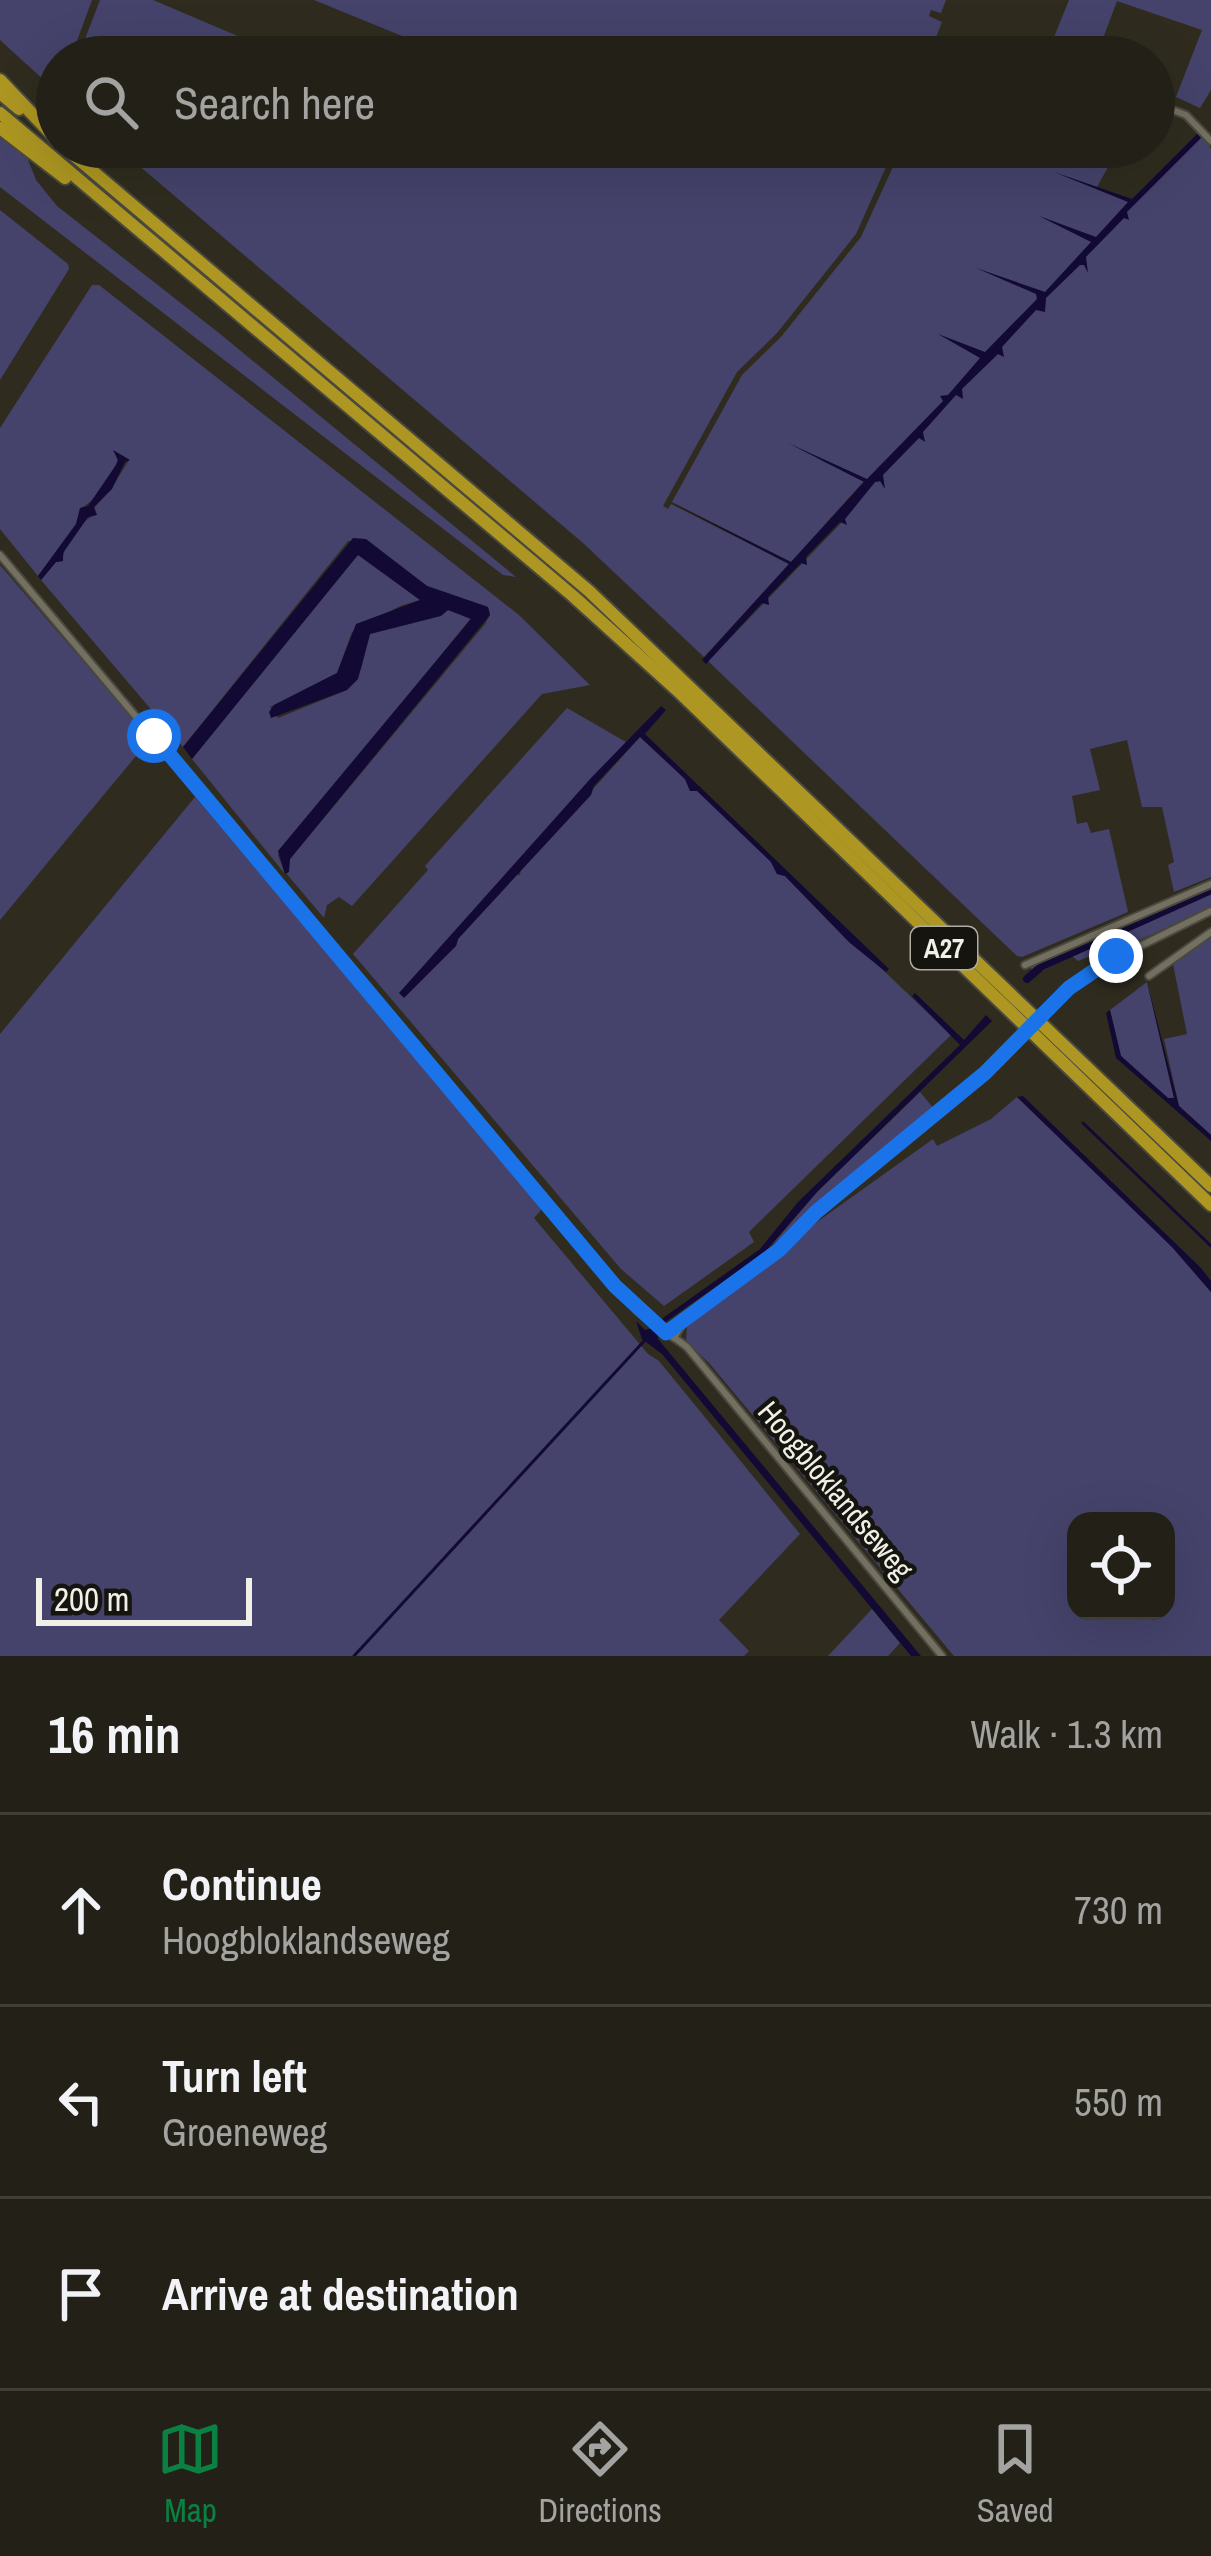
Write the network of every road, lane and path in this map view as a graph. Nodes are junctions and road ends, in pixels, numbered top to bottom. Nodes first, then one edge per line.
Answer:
1 (0, 80) edge
2 (0, 93) edge
3 (1175, 111) edge
4 (0, 113) edge
5 (36, 119) edge
6 (36, 123) edge
7 (0, 128) edge
8 (1211, 141) edge
9 (36, 143) edge
10 (36, 155) edge
11 (53, 168) edge
12 (65, 168) edge
13 (89, 168) edge
14 (172, 258) junction
15 (0, 556) edge
16 (1211, 884) edge
17 (1211, 911) edge
18 (1211, 932) edge
19 (1025, 965) dead end
20 (1149, 976) dead end
21 (1211, 1186) edge
22 (1211, 1205) edge
23 (664, 1331) junction
24 (942, 1656) edge

1 - 5 highway
2 - 6 highway
3 - 8 street
4 - 9 highway, A27
7 - 10 highway, A27
11 - 14 highway, A27
12 - 14 highway, A27
13 - 21 highway, A27
14 - 22 highway, A27
15 - 23 street, Hoogbloklandseweg
16 - 19 street
17 - 23 street, bridge
18 - 20 street
23 - 24 street, Hoogbloklandseweg

